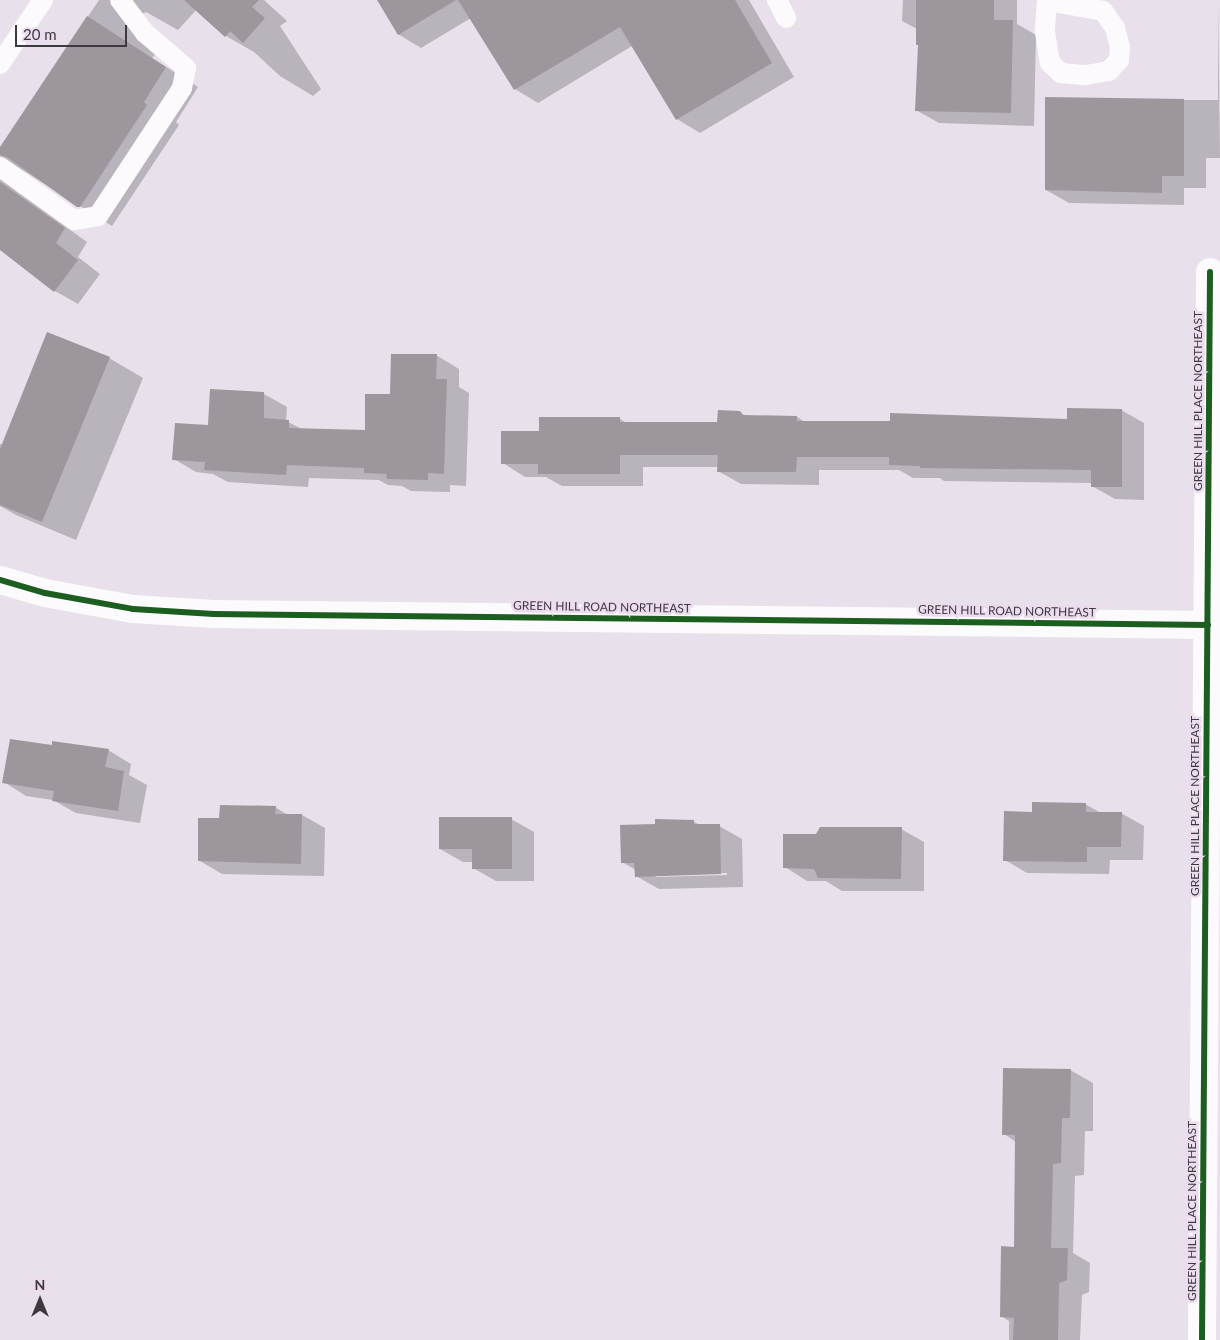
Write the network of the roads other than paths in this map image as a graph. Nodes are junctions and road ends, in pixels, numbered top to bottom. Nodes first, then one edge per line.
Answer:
1 (44, 0) edge
2 (120, 0) edge
3 (777, 0) edge
4 (786, 18) dead end
5 (0, 64) edge
6 (0, 167) edge
7 (1210, 272) dead end
8 (0, 580) edge
9 (1208, 625) junction
10 (1202, 1340) edge

1 - 5 lane
2 - 6 lane
3 - 4 lane
7 - 9 street, GREEN HILL PLACE NORTHEAST
8 - 9 street, GREEN HILL ROAD NORTHEAST
9 - 10 street, GREEN HILL PLACE NORTHEAST

